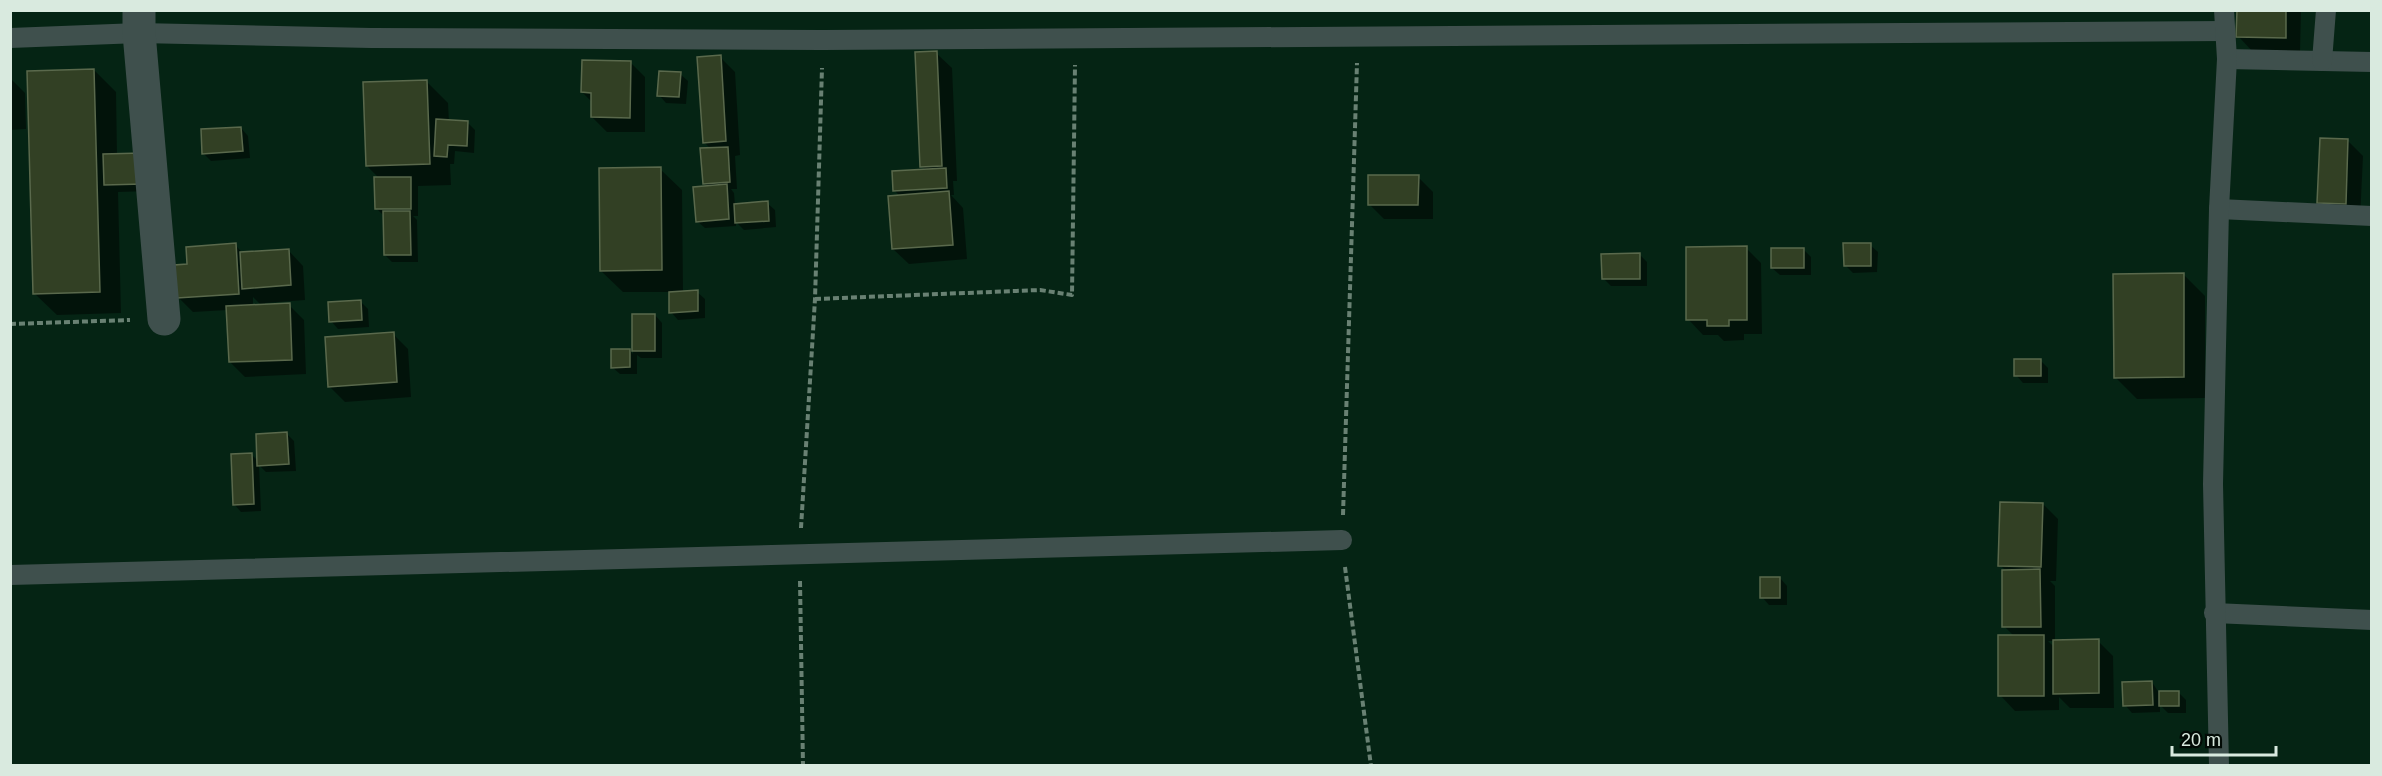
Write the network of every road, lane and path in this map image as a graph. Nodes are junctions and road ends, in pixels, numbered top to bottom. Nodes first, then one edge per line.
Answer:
1 (2224, 10) edge
2 (2326, 10) edge
3 (139, 22) edge
4 (2225, 31) junction
5 (10, 38) edge
6 (1358, 38) junction
7 (1076, 39) junction
8 (823, 40) junction
9 (2227, 59) junction
10 (2322, 61) junction
11 (2372, 62) edge
12 (2219, 209) junction
13 (2372, 216) edge
14 (815, 299) junction
15 (164, 319) joint
16 (10, 324) edge
17 (1342, 540) junction
18 (799, 554) junction
19 (10, 575) edge
20 (2214, 613) junction
21 (2372, 620) edge
22 (803, 765) edge
23 (1371, 765) edge
24 (2219, 765) edge

1 - 4 lane
2 - 10 lane
3 - 5 lane
3 - 8 lane
3 - 15 street
4 - 6 lane
4 - 9 lane
6 - 7 lane
6 - 17 path
7 - 8 lane
7 - 14 path
8 - 14 path
9 - 10 lane
9 - 12 lane
10 - 11 lane
12 - 13 lane
12 - 20 lane
14 - 18 path
15 - 16 path
17 - 18 lane
17 - 23 path
18 - 19 lane
18 - 22 path
20 - 21 lane
20 - 24 lane

